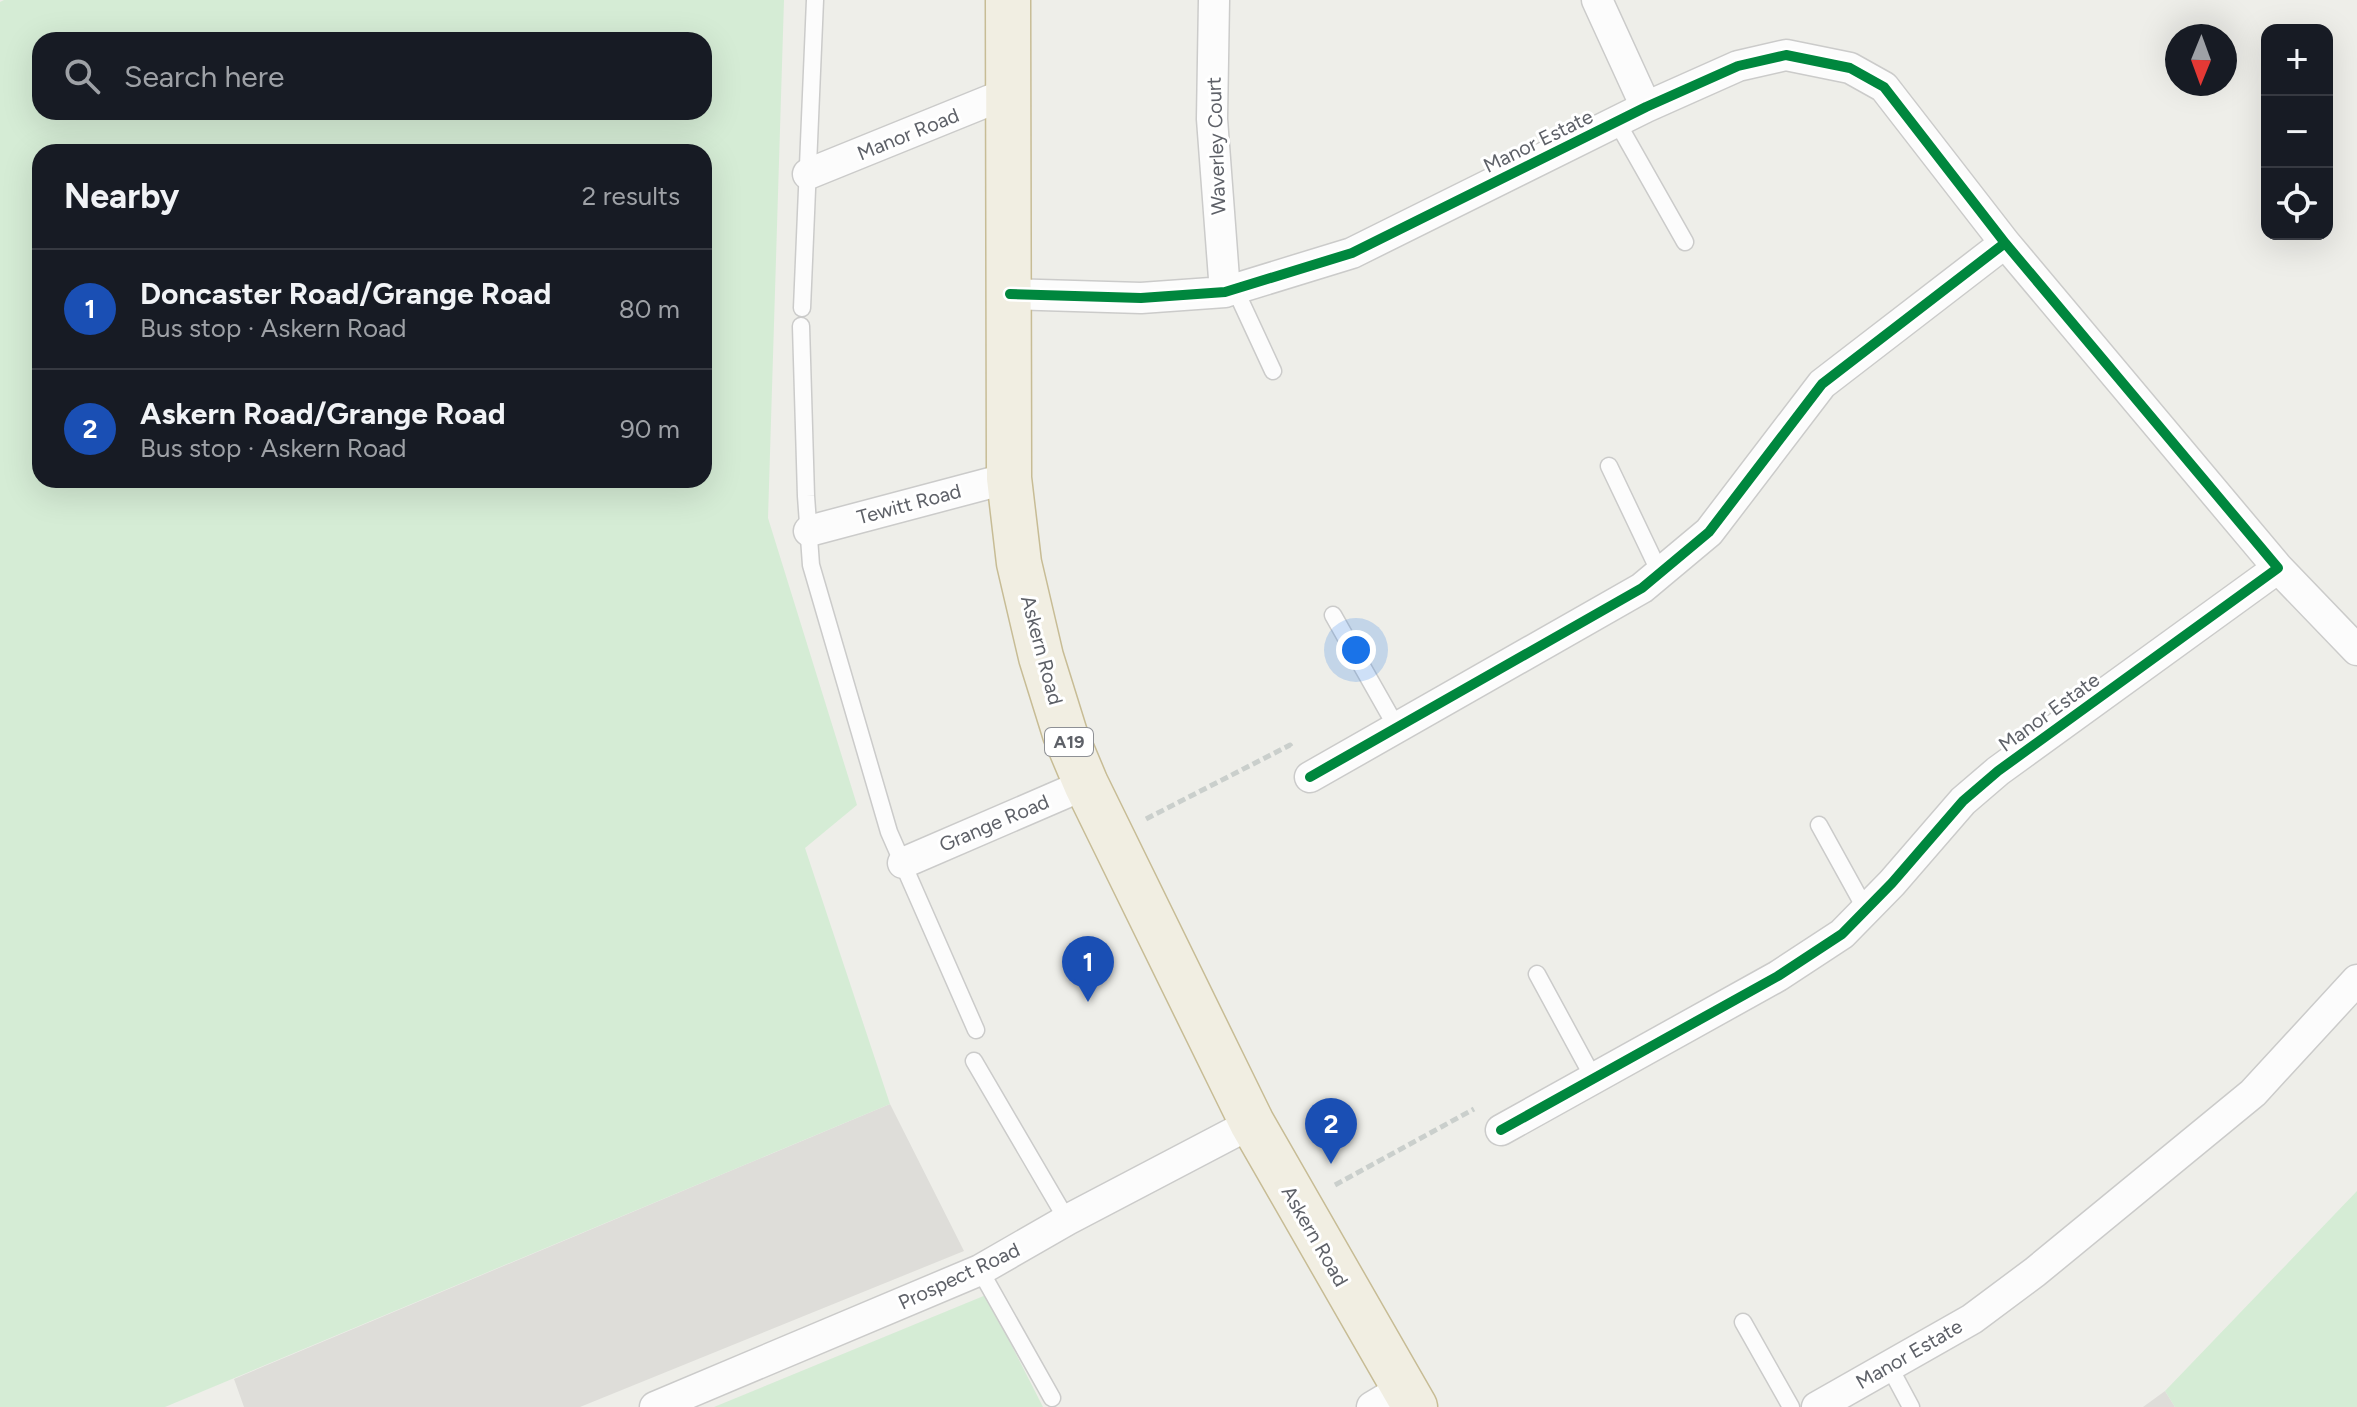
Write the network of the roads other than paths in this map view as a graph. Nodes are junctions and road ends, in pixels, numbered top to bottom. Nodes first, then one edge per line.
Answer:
1 (815, 0) edge
2 (1008, 0) edge
3 (1214, 0) edge
4 (1597, 0) edge
5 (1008, 93) junction
6 (1646, 107) junction
7 (1617, 122) junction
8 (808, 174) junction
9 (1685, 242) dead end
10 (2005, 243) junction
11 (1230, 290) junction
12 (1010, 294) junction
13 (802, 308) dead end
14 (801, 326) dead end
15 (1273, 371) dead end
16 (1609, 466) dead end
17 (1009, 478) junction
18 (809, 531) junction
19 (2278, 568) junction
20 (1660, 573) junction
21 (1333, 615) dead end
22 (2357, 650) edge
23 (1397, 728) junction
24 (1310, 777) road end
25 (1086, 784) junction
26 (1819, 825) dead end
27 (903, 863) junction
28 (1866, 910) junction
29 (1537, 974) dead end
30 (2357, 980) edge
31 (976, 1030) dead end
32 (974, 1061) dead end
33 (1594, 1079) junction
34 (1252, 1123) junction
35 (1501, 1130) road end
36 (1067, 1220) junction
37 (980, 1270) junction
38 (1743, 1322) dead end
39 (1889, 1366) junction
40 (1052, 1398) dead end
41 (1397, 1401) edge
42 (655, 1407) edge
43 (1791, 1407) edge
44 (1817, 1407) edge
45 (1911, 1407) edge

1 - 8 lane
2 - 5 highway, Askern Road / A19
3 - 11 street, Waverley Court
4 - 6 street
5 - 8 street, Manor Road
5 - 12 highway, Askern Road / A19
6 - 7 street, Manor Estate
6 - 10 street, Manor Estate
7 - 9 lane
7 - 11 street, Manor Estate
8 - 13 lane
10 - 19 street, Manor Estate
10 - 20 street
11 - 12 street, Manor Estate
11 - 15 lane
12 - 17 highway, Askern Road / A19
14 - 18 lane
16 - 20 lane
17 - 18 street, Tewitt Road
17 - 25 highway, Askern Road / A19
18 - 27 lane
19 - 22 street, Manor Estate
19 - 28 street, Manor Estate
20 - 23 street
21 - 23 lane
23 - 24 street
25 - 27 street, Grange Road
25 - 34 highway, Askern Road / A19
26 - 28 lane
27 - 31 lane
28 - 33 street, Manor Estate
29 - 33 lane
30 - 39 street, Manor Estate
32 - 36 lane
33 - 35 street, Manor Estate
34 - 36 street, Prospect Road
34 - 41 highway, Askern Road / A19
36 - 37 street, Prospect Road
37 - 40 lane
37 - 42 street, Prospect Road
38 - 43 lane
39 - 44 street, Manor Estate
39 - 45 lane

